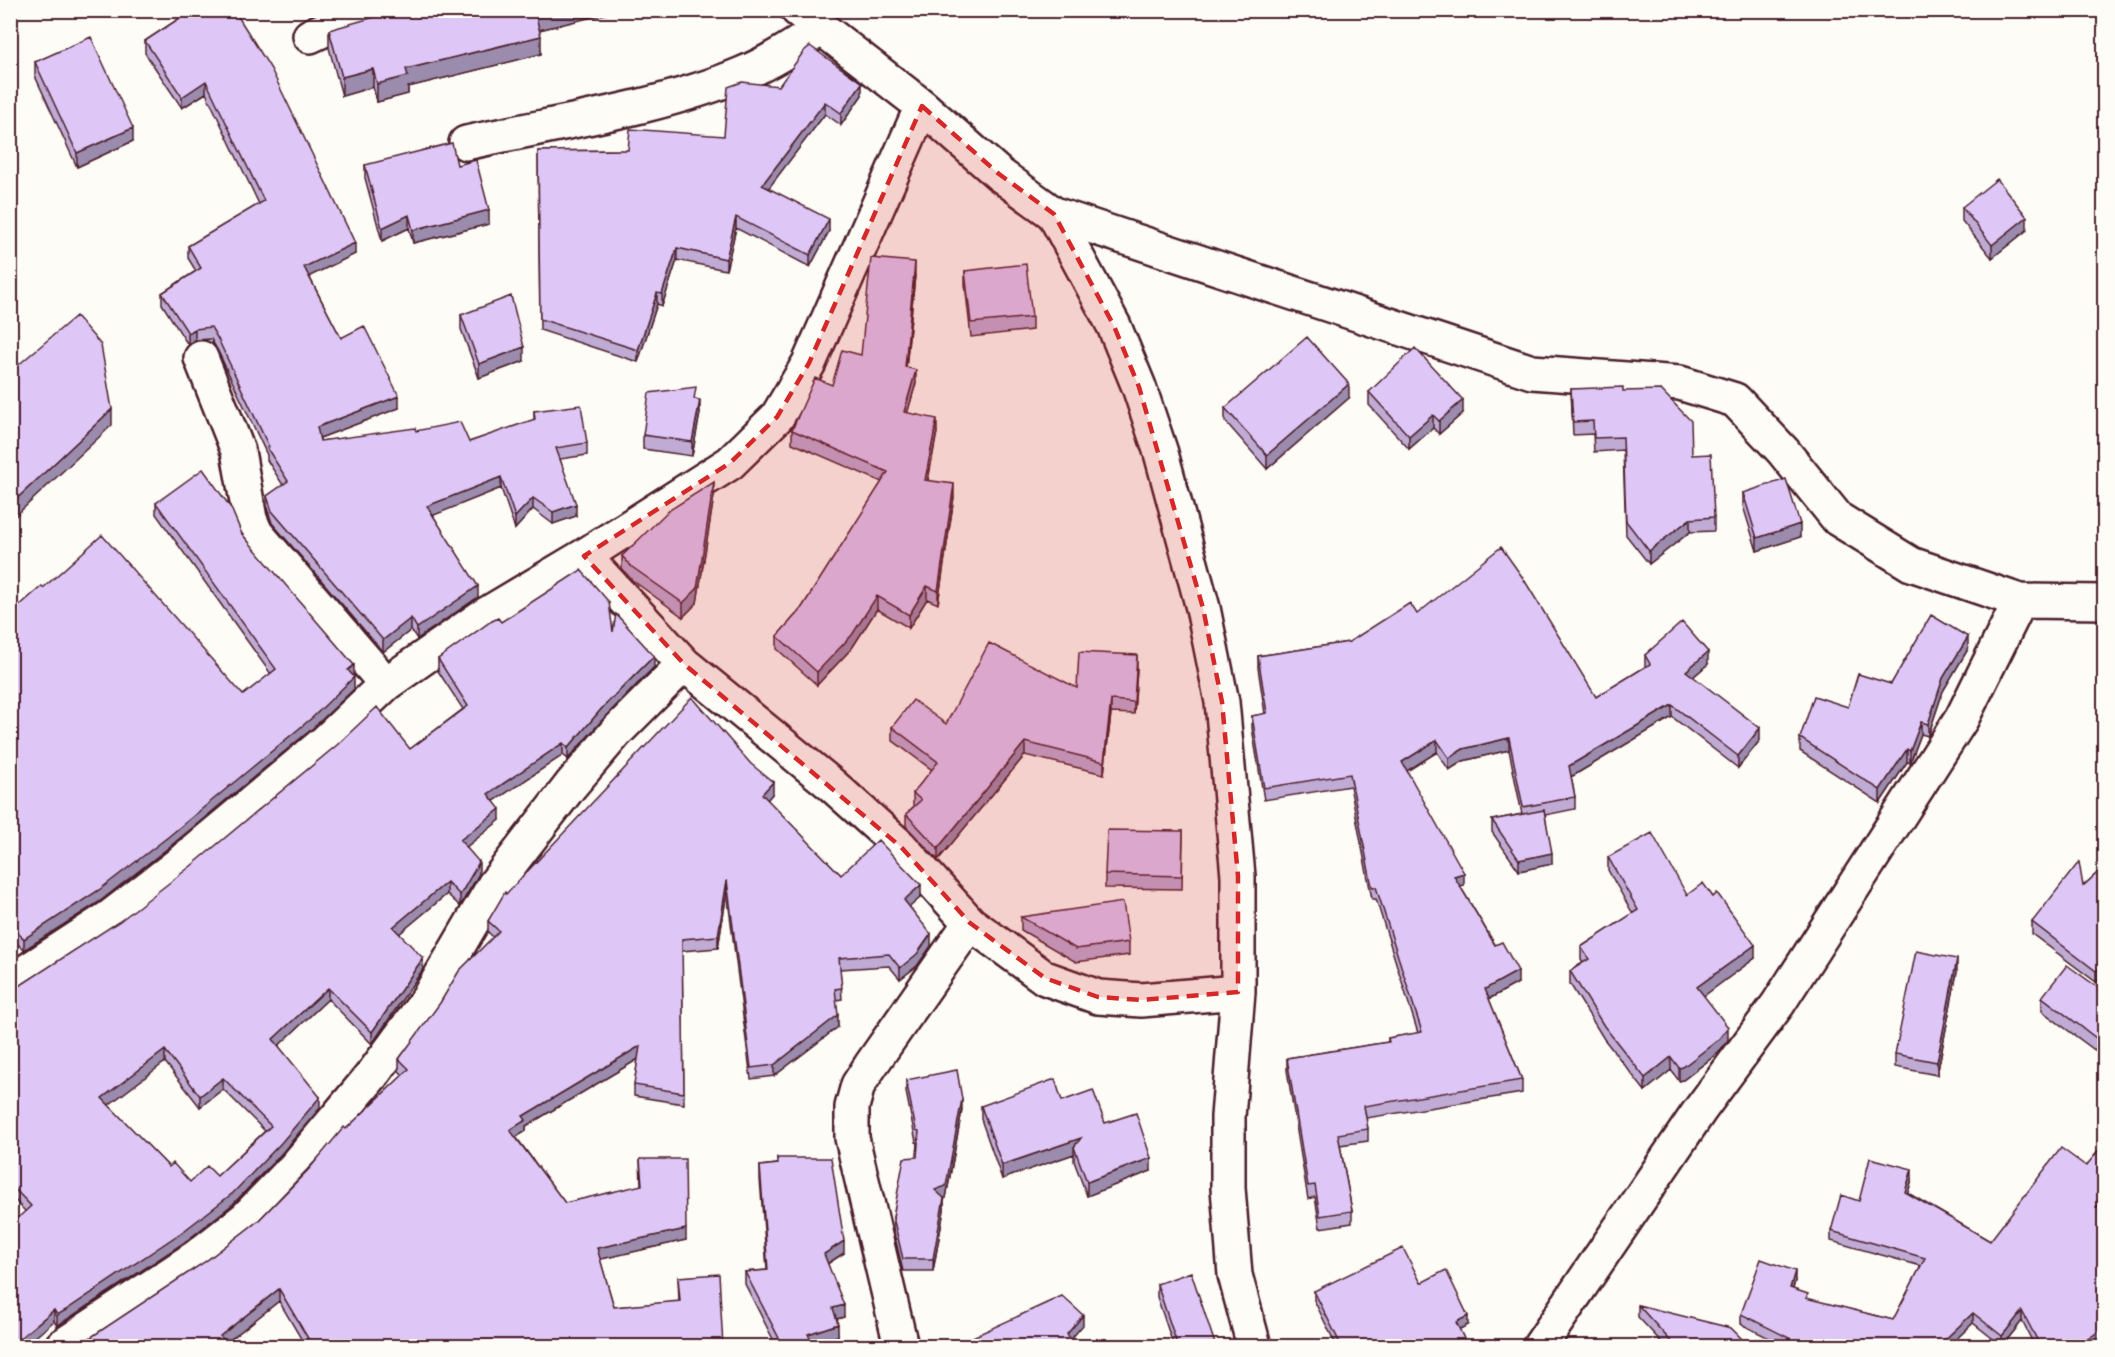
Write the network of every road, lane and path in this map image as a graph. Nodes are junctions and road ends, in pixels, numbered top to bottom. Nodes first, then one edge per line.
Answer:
1 (366, 10) edge
2 (810, 19) edge
3 (310, 36) dead end
4 (922, 106) junction
5 (466, 143) dead end
6 (1054, 214) junction
7 (201, 358) dead end
8 (584, 556) junction
9 (2020, 601) junction
10 (2104, 602) edge
11 (684, 664) junction
12 (386, 684) junction
13 (970, 923) junction
14 (10, 982) edge
15 (1238, 992) junction
16 (62, 1347) edge
17 (901, 1347) edge
18 (1254, 1347) edge
19 (1540, 1347) edge

1 - 3 street
2 - 4 street
2 - 5 street
4 - 6 street
4 - 8 street
6 - 9 street
6 - 15 street
7 - 12 street
8 - 11 street
8 - 12 street
9 - 10 street
9 - 19 street
11 - 13 street
11 - 16 street
12 - 14 street
13 - 15 street
13 - 17 street
15 - 18 street

